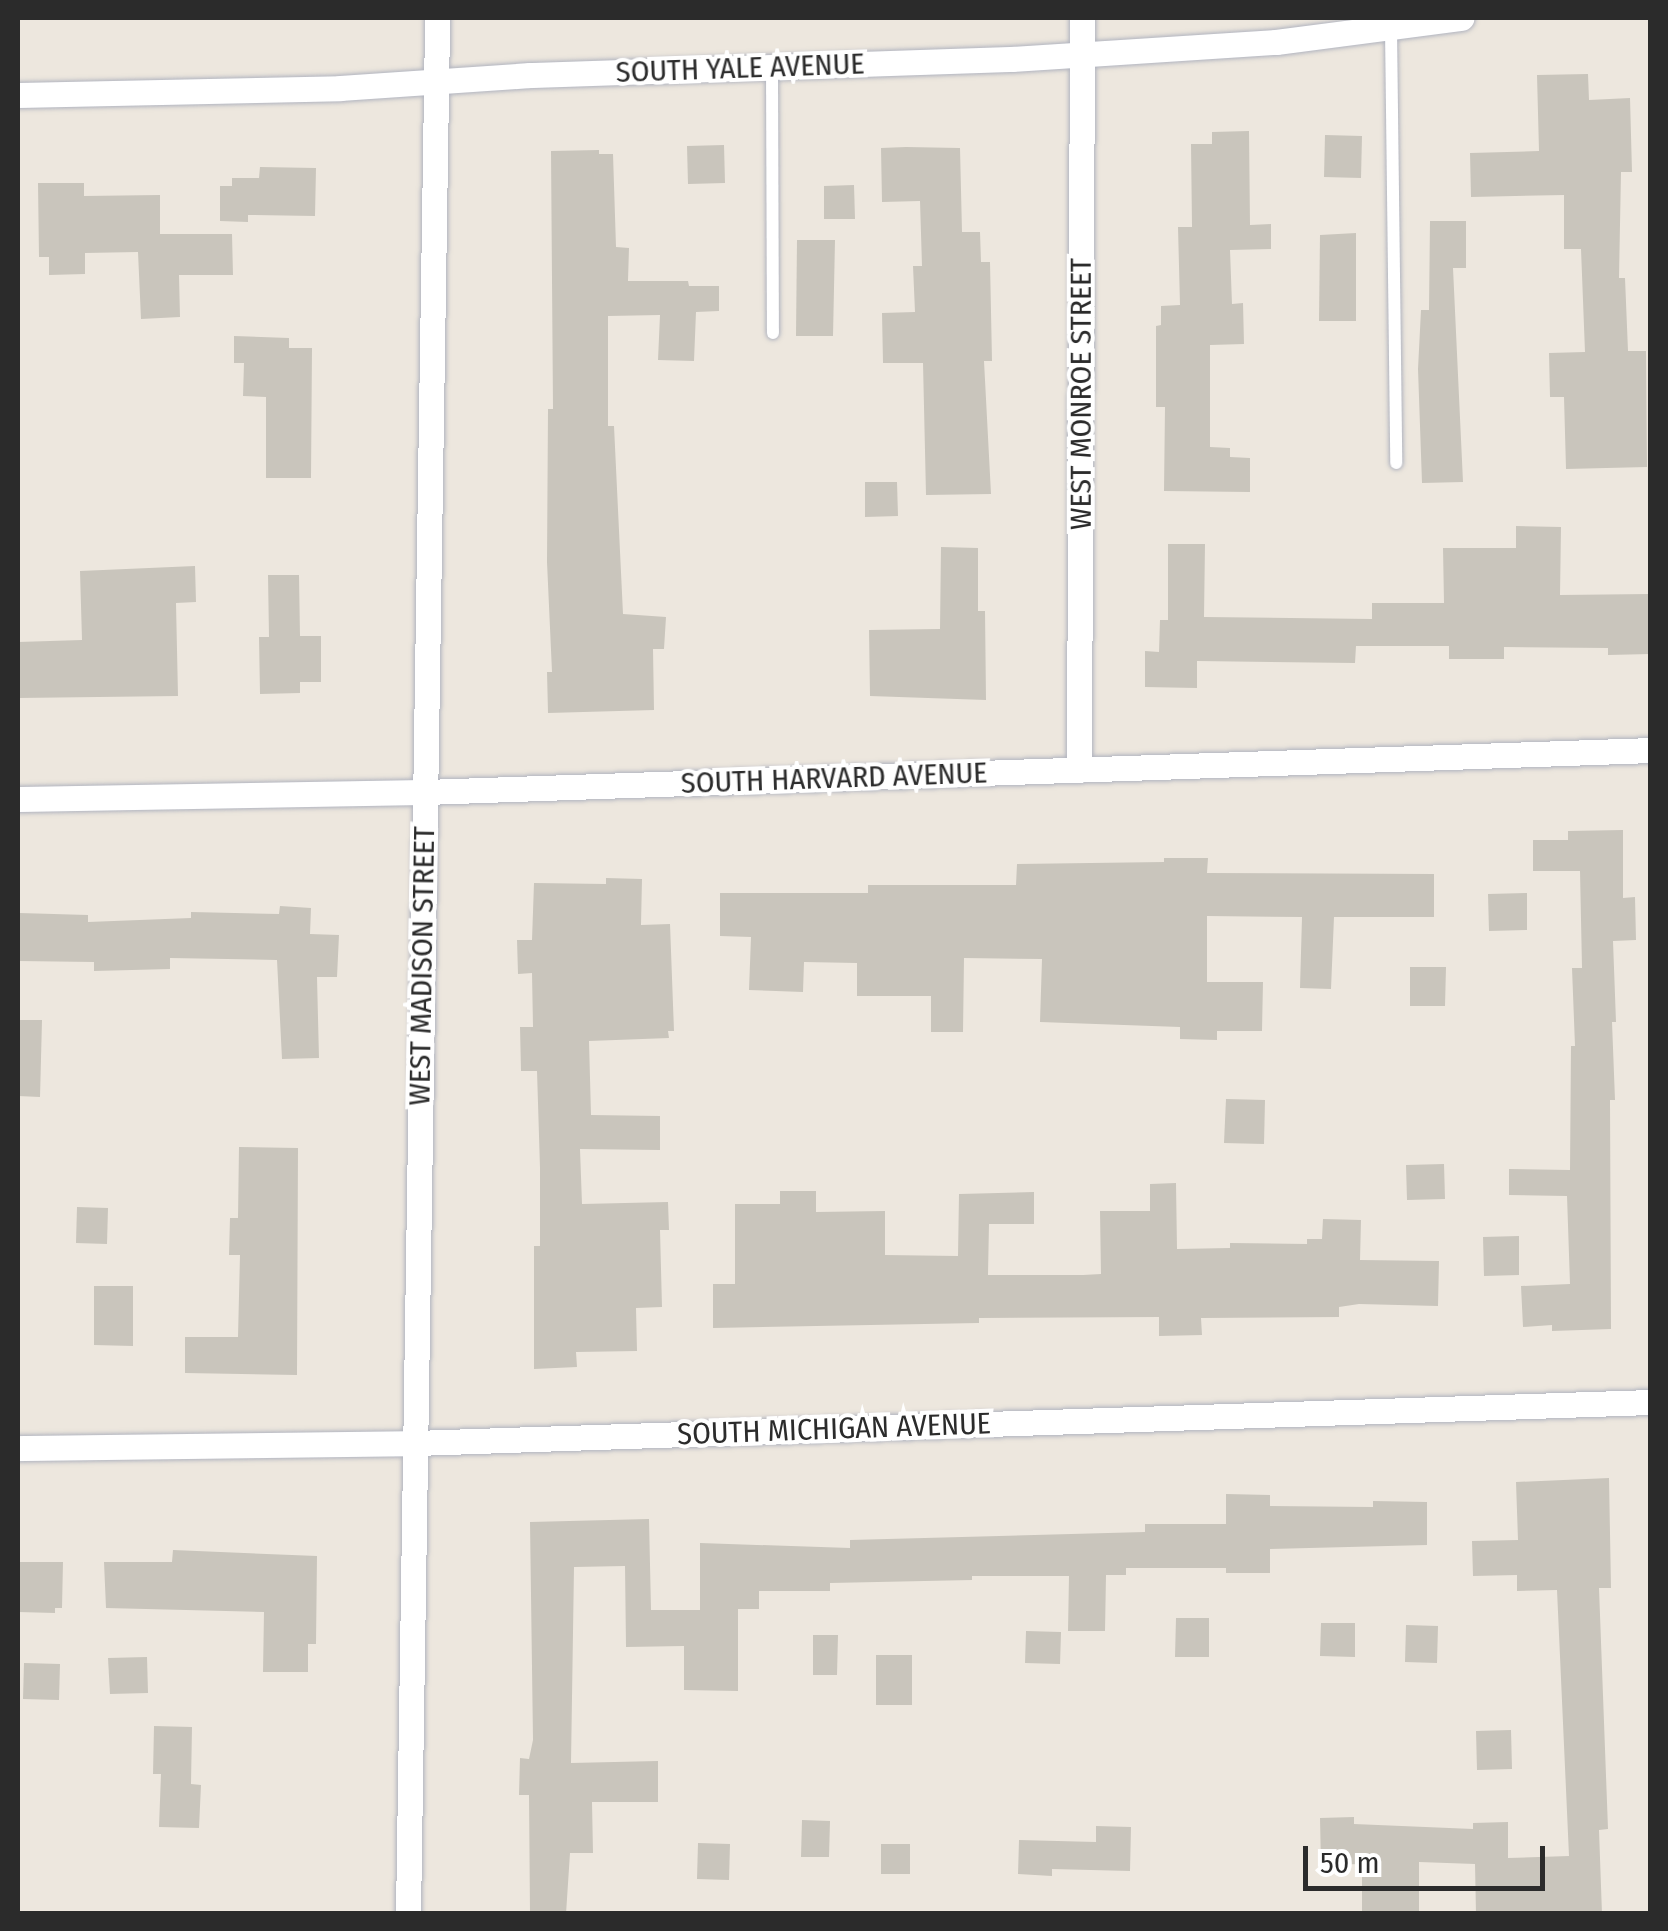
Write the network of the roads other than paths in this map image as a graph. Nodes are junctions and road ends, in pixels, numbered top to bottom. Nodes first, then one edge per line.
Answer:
1 (437, 18) edge
2 (1082, 18) edge
3 (1460, 18) edge
4 (1391, 30) junction
5 (1082, 55) junction
6 (772, 67) junction
7 (436, 82) junction
8 (18, 95) edge
9 (773, 333) dead end
10 (1396, 462) dead end
11 (1650, 750) edge
12 (1079, 770) junction
13 (425, 792) junction
14 (18, 799) edge
15 (1650, 1402) edge
16 (415, 1443) junction
17 (18, 1448) edge
18 (408, 1914) edge

1 - 7 street, WEST MADISON STREET
2 - 5 street, WEST MONROE STREET
3 - 4 street, SOUTH YALE AVENUE
4 - 5 street, SOUTH YALE AVENUE
4 - 10 lane
5 - 6 street, SOUTH YALE AVENUE
5 - 12 street, WEST MONROE STREET
6 - 7 street, SOUTH YALE AVENUE
6 - 9 lane
7 - 8 street, SOUTH YALE AVENUE
7 - 13 street, WEST MADISON STREET
11 - 12 street, SOUTH HARVARD AVENUE
12 - 13 street, SOUTH HARVARD AVENUE
13 - 14 street, SOUTH HARVARD AVENUE
13 - 16 street, WEST MADISON STREET
15 - 16 street, SOUTH MICHIGAN AVENUE
16 - 17 street, SOUTH MICHIGAN AVENUE
16 - 18 street, WEST MADISON STREET

